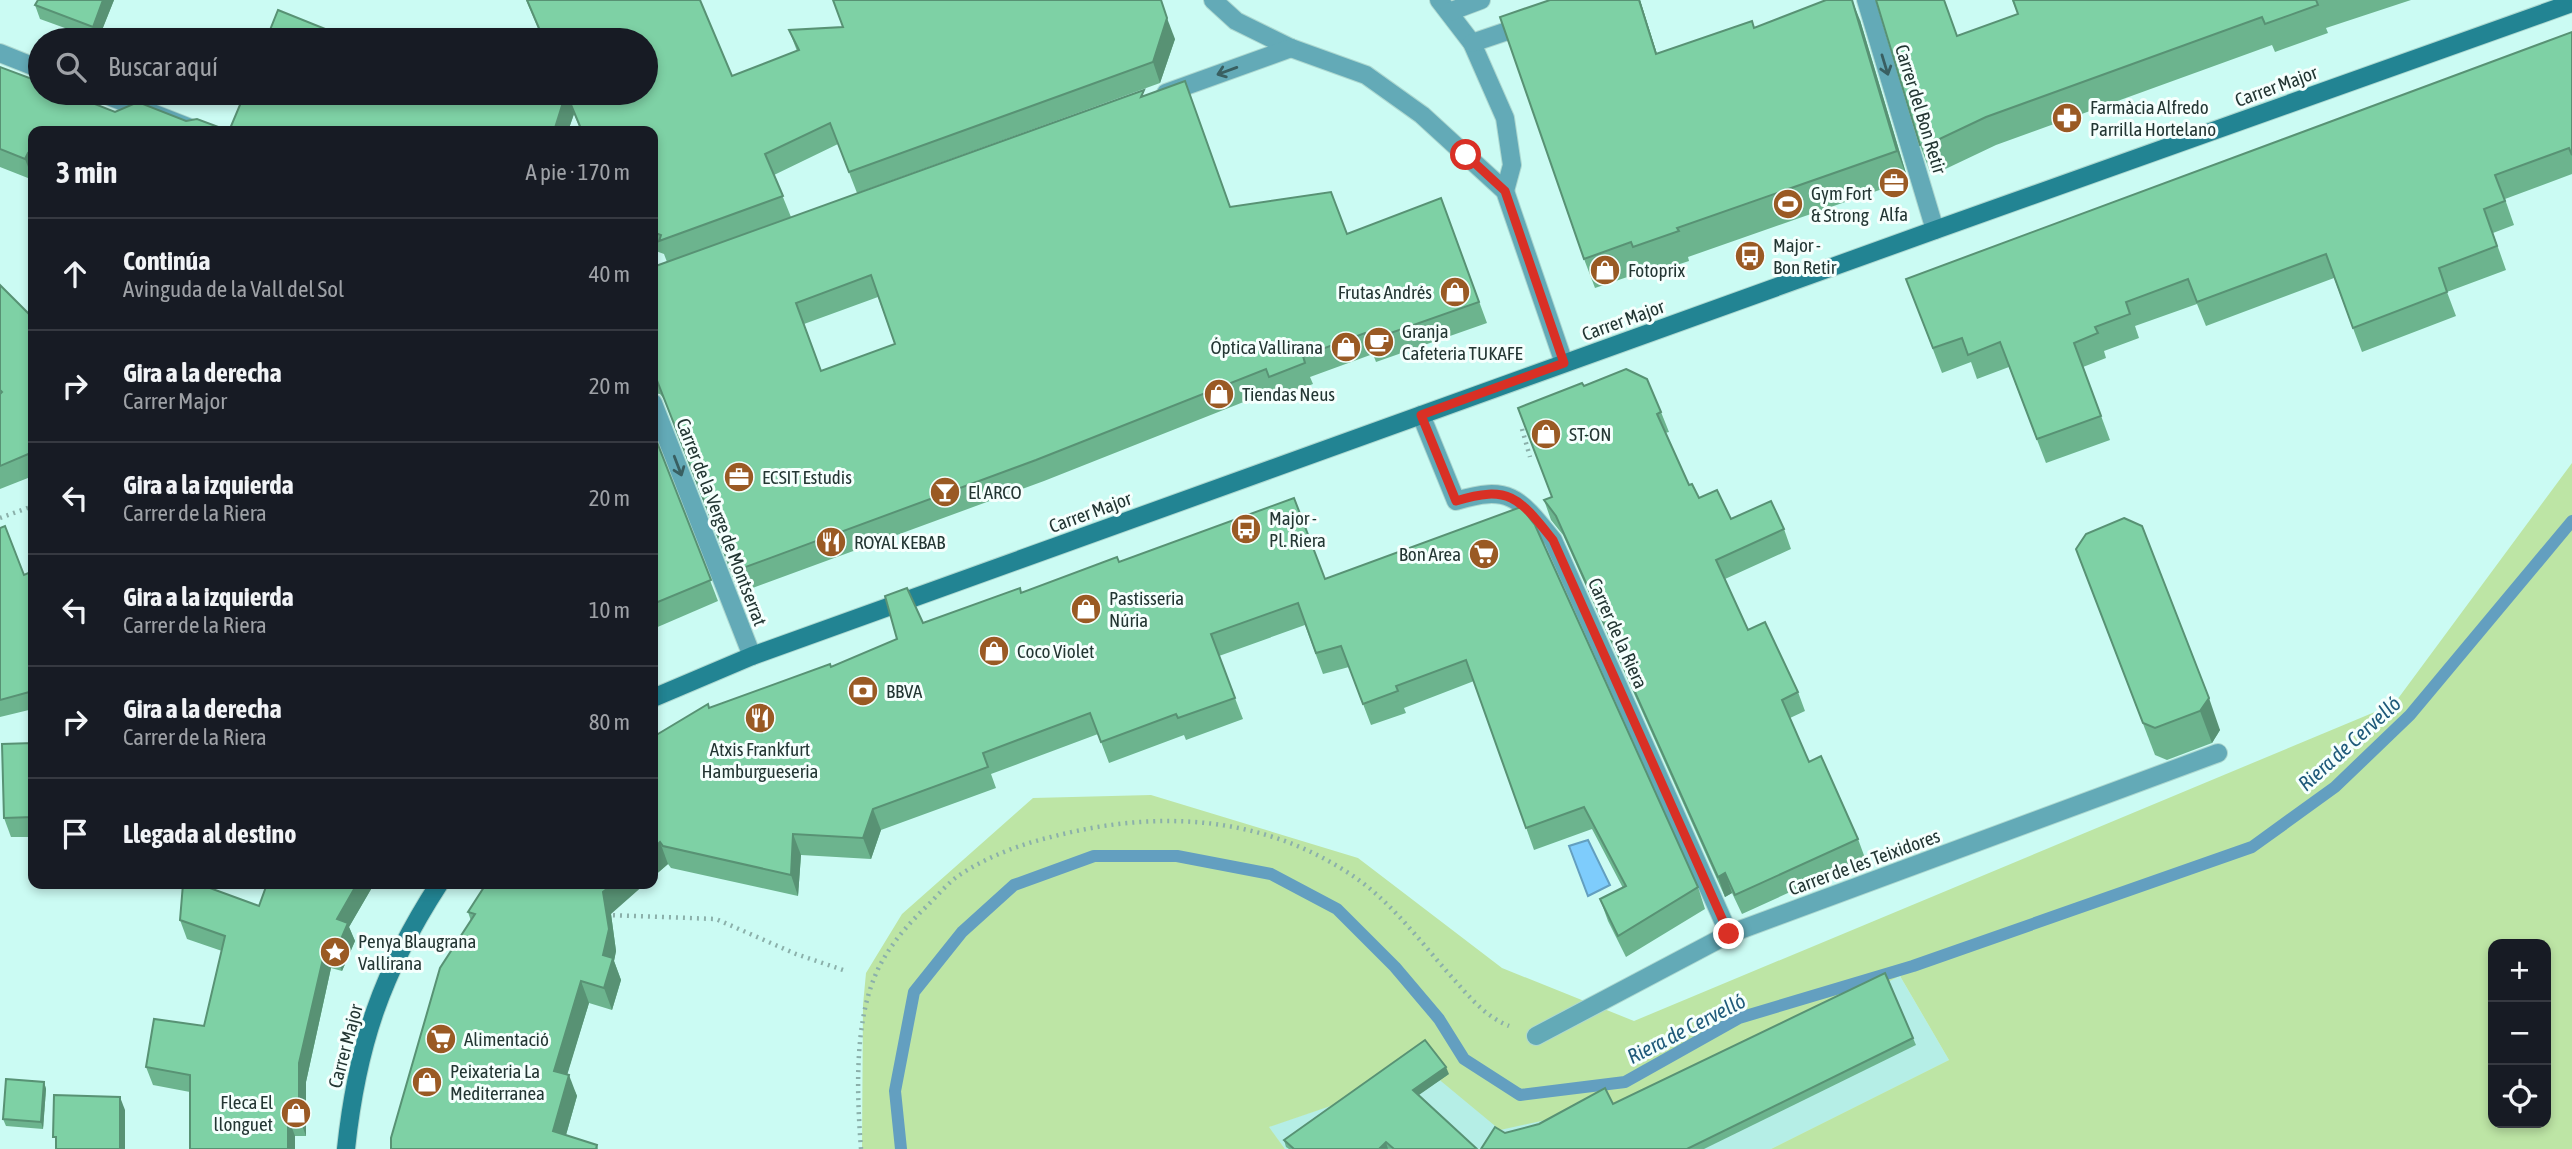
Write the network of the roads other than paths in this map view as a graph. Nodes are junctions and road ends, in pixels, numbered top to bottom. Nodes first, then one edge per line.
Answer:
1 (1213, 0) edge
2 (1481, 0) edge
3 (1866, 0) edge
4 (2572, 4) edge
5 (1444, 6) edge
6 (1537, 22) edge
7 (1472, 43) junction
8 (1291, 48) junction
9 (0, 53) edge
10 (28, 64) edge
11 (1148, 100) edge
12 (132, 105) edge
13 (185, 126) edge
14 (1505, 191) junction
15 (1936, 230) junction
16 (1564, 363) junction
17 (1421, 415) junction
18 (658, 416) edge
19 (752, 656) junction
20 (658, 696) edge
21 (2218, 753) dead end
22 (436, 889) edge
23 (1729, 934) junction
24 (1536, 1036) road end
25 (346, 1149) edge

1 - 8 street
2 - 5 street
3 -> 15 street, Carrer del Bon Retir
4 - 15 street, Carrer Major
5 - 7 street
6 - 7 street
7 - 14 street
8 -> 11 street
8 - 14 street
9 - 10 street
12 - 13 street
14 - 16 street
15 - 16 street, Carrer Major
16 - 17 street, Carrer Major
17 - 19 street, Carrer Major
17 - 23 street, Carrer de la Riera
18 -> 19 street, Carrer de la Verge de Montserrat
19 - 20 street, Carrer Major
21 - 23 street, Carrer de les Teixidores
22 - 25 street, Carrer Major
23 - 24 street, Carrer de les Teixidores

